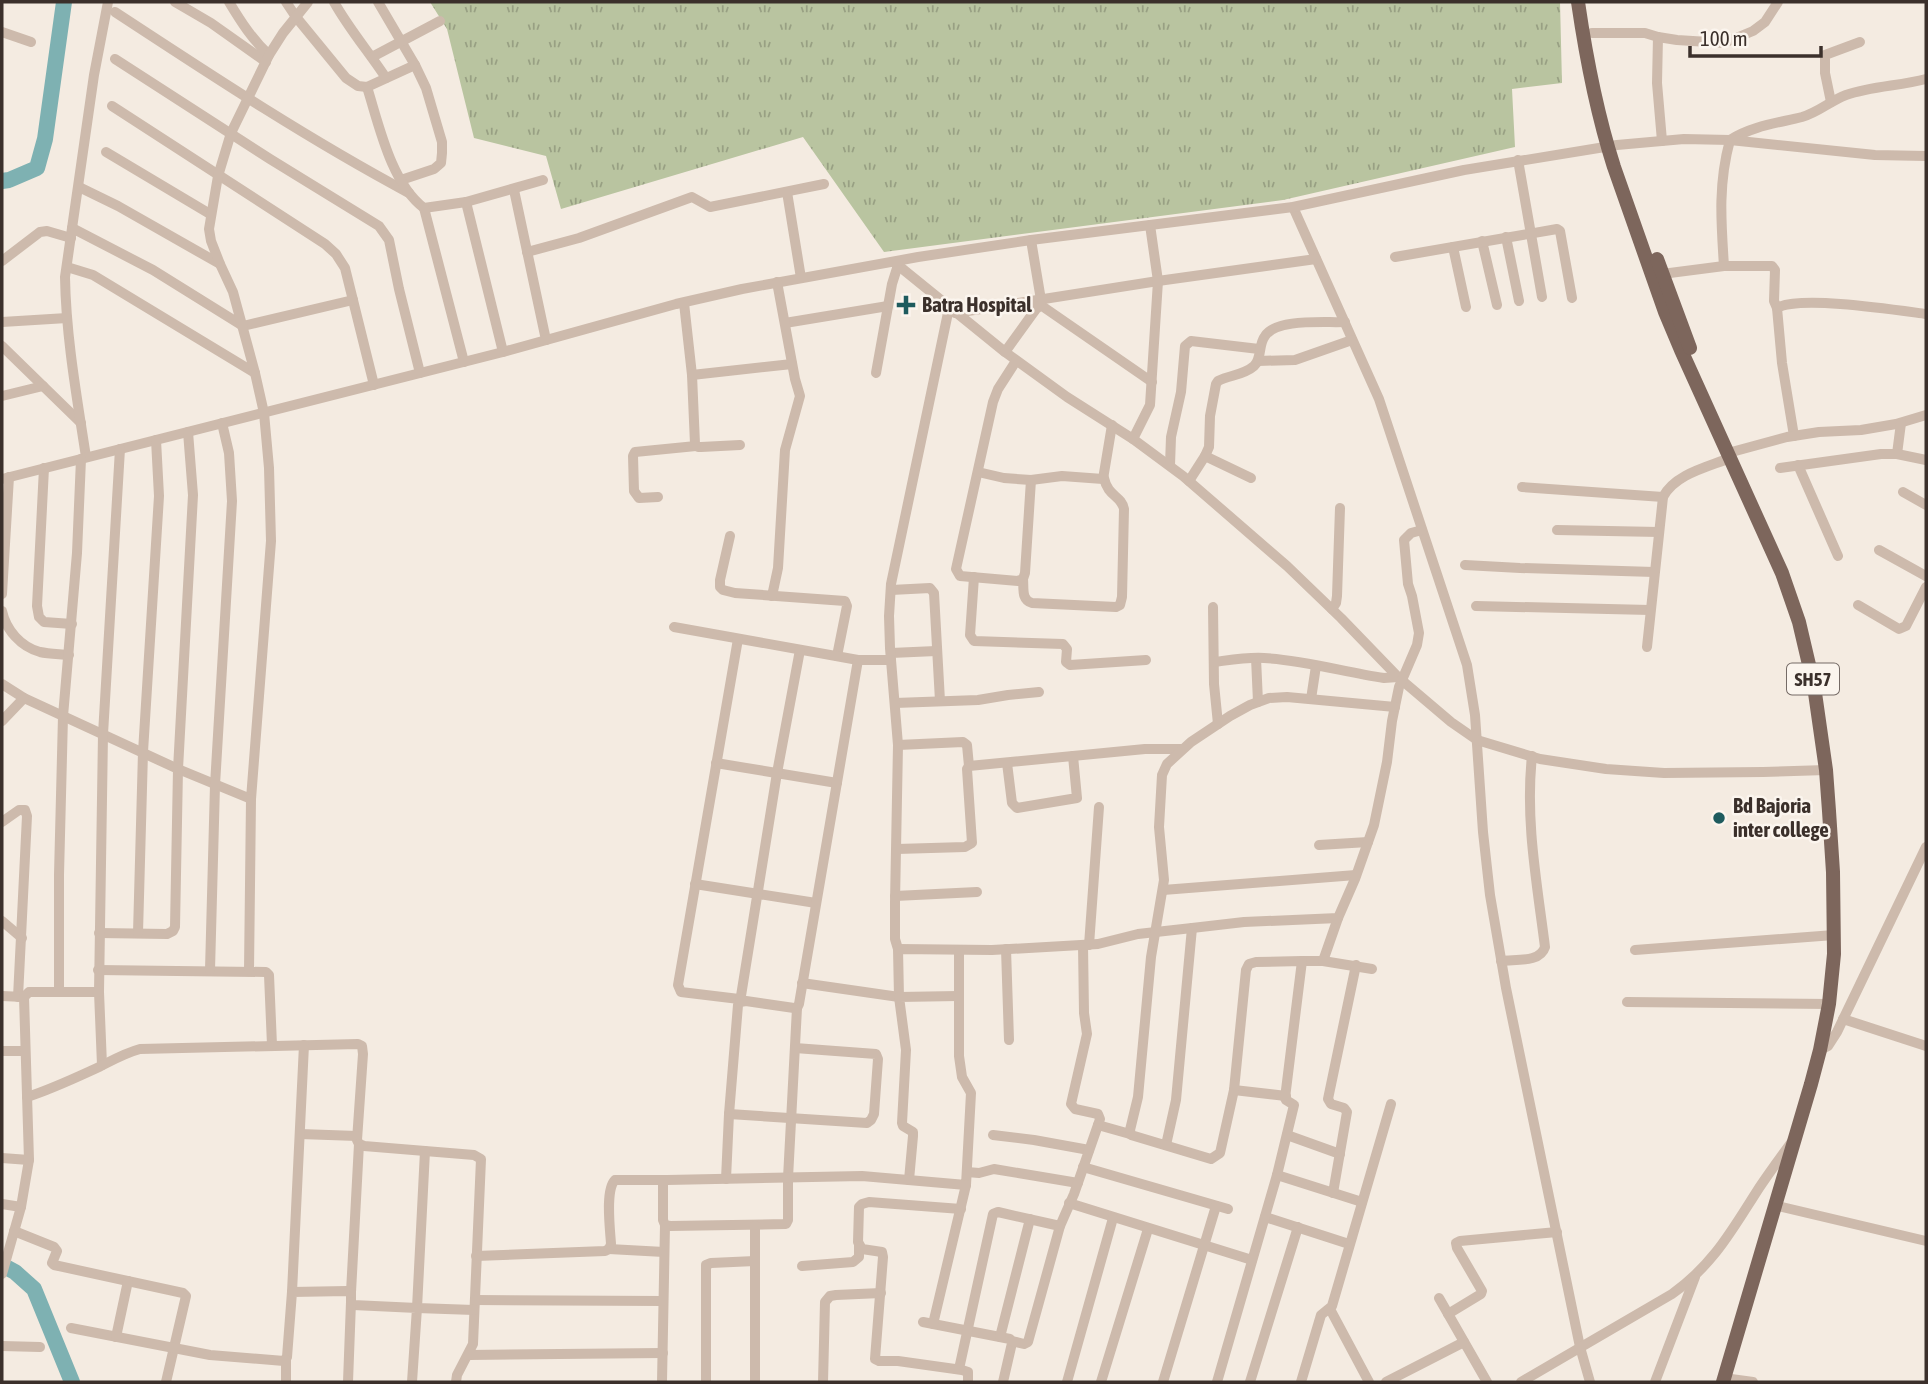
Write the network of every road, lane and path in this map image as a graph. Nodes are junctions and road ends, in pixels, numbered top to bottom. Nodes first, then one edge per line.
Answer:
1 (108, 2) edge
2 (175, 2) edge
3 (229, 2) edge
4 (286, 2) edge
5 (308, 2) edge
6 (334, 2) edge
7 (378, 2) edge
8 (1578, 2) edge
9 (1586, 2) edge
10 (1778, 2) edge
11 (116, 12) dead end
12 (296, 18) junction
13 (440, 20) dead end
14 (2, 32) edge
15 (1592, 33) junction
16 (1658, 37) junction
17 (402, 42) junction
18 (1860, 42) dead end
19 (32, 43) dead end
20 (372, 57) junction
21 (268, 58) junction
22 (115, 59) dead end
23 (415, 65) junction
24 (386, 78) junction
25 (1926, 79) edge
26 (367, 87) junction
27 (248, 99) junction
28 (1831, 102) junction
29 (112, 106) dead end
30 (231, 133) junction
31 (1730, 140) junction
32 (1662, 141) junction
33 (1612, 145) junction
34 (106, 152) dead end
35 (1926, 156) edge
36 (1518, 160) junction
37 (218, 176) junction
38 (401, 180) junction
39 (543, 180) dead end
40 (824, 184) dead end
41 (79, 187) junction
42 (514, 190) junction
43 (787, 192) junction
44 (409, 193) junction
45 (466, 202) junction
46 (1293, 206) junction
47 (424, 208) junction
48 (210, 214) junction
49 (1150, 225) junction
50 (1531, 232) junction
51 (72, 233) junction
52 (1506, 237) junction
53 (1031, 240) junction
54 (1482, 241) junction
55 (1453, 247) junction
56 (527, 252) junction
57 (1395, 257) dead end
58 (1316, 259) junction
59 (2, 261) edge
60 (896, 263) junction
61 (220, 264) junction
62 (1724, 266) junction
63 (67, 267) junction
64 (1662, 274) junction
65 (801, 278) junction
66 (1157, 281) junction
67 (777, 282) junction
68 (1542, 297) dead end
69 (1572, 298) dead end
70 (353, 300) junction
71 (1519, 301) dead end
72 (1041, 302) junction
73 (684, 303) junction
74 (1497, 305) dead end
75 (888, 306) junction
76 (1466, 307) dead end
77 (1777, 308) junction
78 (952, 310) junction
79 (1926, 314) edge
80 (67, 318) junction
81 (2, 322) edge
82 (785, 323) junction
83 (1345, 323) junction
84 (243, 326) junction
85 (545, 340) junction
86 (1352, 340) junction
87 (2, 346) edge
88 (1259, 349) junction
89 (503, 352) junction
90 (1005, 352) junction
91 (1016, 361) junction
92 (1258, 361) junction
93 (464, 362) junction
94 (792, 364) junction
95 (255, 373) junction
96 (420, 373) junction
97 (876, 373) dead end
98 (692, 375) junction
99 (1152, 382) junction
100 (374, 385) junction
101 (43, 386) junction
102 (2, 396) edge
103 (264, 413) junction
104 (1926, 415) edge
105 (81, 423) junction
106 (222, 423) junction
107 (1901, 423) junction
108 (1112, 425) junction
109 (188, 432) junction
110 (1794, 436) junction
111 (1133, 439) junction
112 (156, 440) junction
113 (740, 445) dead end
114 (696, 446) junction
115 (120, 449) junction
116 (1732, 454) junction
117 (1898, 454) junction
118 (1206, 456) junction
119 (84, 458) junction
120 (1926, 460) edge
121 (1170, 465) junction
122 (1798, 465) junction
123 (44, 468) junction
124 (1780, 468) dead end
125 (978, 472) junction
126 (6, 478) edge
127 (1104, 478) junction
128 (1251, 478) dead end
129 (1031, 480) junction
130 (1189, 481) junction
131 (1522, 487) dead end
132 (1903, 492) dead end
133 (658, 496) dead end
134 (1663, 497) junction
135 (1926, 505) edge
136 (1340, 508) dead end
137 (1422, 530) junction
138 (1557, 530) dead end
139 (1659, 532) junction
140 (730, 536) dead end
141 (1878, 550) dead end
142 (1838, 556) dead end
143 (1465, 565) dead end
144 (1654, 572) junction
145 (1926, 576) edge
146 (974, 577) junction
147 (1023, 579) junction
148 (1926, 587) edge
149 (891, 590) junction
150 (2, 594) edge
151 (772, 596) junction
152 (1858, 605) dead end
153 (1476, 606) dead end
154 (1213, 607) dead end
155 (1332, 609) junction
156 (1650, 610) junction
157 (2, 611) edge
158 (72, 624) junction
159 (674, 627) dead end
160 (738, 639) junction
161 (1647, 647) dead end
162 (800, 650) junction
163 (936, 651) junction
164 (69, 655) junction
165 (837, 656) junction
166 (891, 657) junction
167 (1256, 658) junction
168 (858, 660) junction
169 (1146, 660) dead end
170 (1214, 662) junction
171 (1316, 666) junction
172 (1400, 678) junction
173 (2, 684) edge
174 (1039, 692) dead end
175 (24, 698) junction
176 (1311, 699) junction
177 (940, 701) junction
178 (1258, 702) junction
179 (895, 703) junction
180 (1395, 707) junction
181 (63, 716) junction
182 (2, 721) edge
183 (1218, 724) junction
184 (103, 734) junction
185 (1477, 740) junction
186 (898, 745) junction
187 (1182, 748) junction
188 (143, 752) junction
189 (1073, 756) junction
190 (1532, 756) junction
191 (716, 763) junction
192 (1007, 763) junction
193 (969, 766) junction
194 (178, 769) junction
195 (1826, 770) junction
196 (777, 773) junction
197 (837, 783) junction
198 (215, 785) junction
199 (251, 799) junction
200 (1099, 807) dead end
201 (2, 822) edge
202 (1368, 842) junction
203 (1319, 845) dead end
204 (897, 849) junction
205 (1925, 853) edge
206 (1356, 875) junction
207 (695, 884) junction
208 (1163, 890) junction
209 (977, 892) dead end
210 (757, 894) junction
211 (895, 896) junction
212 (816, 903) junction
213 (1338, 918) junction
214 (2, 921) edge
215 (1192, 928) junction
216 (1154, 932) junction
217 (99, 933) junction
218 (138, 933) junction
219 (1834, 935) junction
220 (22, 938) junction
221 (1086, 945) junction
222 (1006, 948) junction
223 (898, 949) junction
224 (959, 950) junction
225 (1636, 950) dead end
226 (1302, 961) junction
227 (1323, 961) junction
228 (1501, 961) junction
229 (1356, 965) junction
230 (1372, 969) dead end
231 (98, 970) junction
232 (210, 970) junction
233 (249, 970) junction
234 (802, 983) junction
235 (59, 992) junction
236 (99, 992) junction
237 (2, 996) edge
238 (958, 996) junction
239 (21, 997) junction
240 (899, 997) junction
241 (740, 1001) junction
242 (1627, 1002) dead end
243 (1829, 1004) junction
244 (797, 1008) junction
245 (1843, 1018) junction
246 (1009, 1040) dead end
247 (272, 1045) junction
248 (304, 1045) junction
249 (1926, 1046) edge
250 (795, 1048) junction
251 (1824, 1048) junction
252 (2, 1051) edge
253 (25, 1051) junction
254 (102, 1066) junction
255 (1234, 1090) junction
256 (1286, 1096) junction
257 (27, 1097) junction
258 (1391, 1104) dead end
259 (729, 1114) junction
260 (791, 1118) junction
261 (1098, 1125) junction
262 (300, 1133) junction
263 (1130, 1134) junction
264 (993, 1135) dead end
265 (1287, 1135) junction
266 (1796, 1135) junction
267 (358, 1140) junction
268 (1166, 1145) junction
269 (1089, 1150) junction
270 (425, 1151) junction
271 (1340, 1154) junction
272 (2, 1158) edge
273 (29, 1160) junction
274 (1083, 1167) junction
275 (967, 1172) junction
276 (1277, 1175) junction
277 (788, 1178) junction
278 (726, 1179) junction
279 (663, 1180) junction
280 (909, 1180) junction
281 (1078, 1183) junction
282 (966, 1185) junction
283 (1333, 1193) junction
284 (1362, 1202) junction
285 (1069, 1203) junction
286 (2, 1204) edge
287 (1216, 1206) junction
288 (20, 1207) junction
289 (1782, 1207) junction
290 (961, 1209) junction
291 (1228, 1209) dead end
292 (1265, 1217) junction
293 (1113, 1218) junction
294 (1030, 1219) junction
295 (666, 1225) junction
296 (755, 1226) junction
297 (1060, 1226) junction
298 (1298, 1227) junction
299 (1148, 1229) junction
300 (14, 1231) junction
301 (1557, 1232) junction
302 (1926, 1241) edge
303 (1204, 1244) junction
304 (1349, 1244) junction
305 (859, 1246) junction
306 (609, 1249) junction
307 (664, 1252) junction
308 (476, 1256) junction
309 (1252, 1260) junction
310 (755, 1261) junction
311 (802, 1266) dead end
312 (2, 1274) edge
313 (1695, 1277) junction
314 (128, 1281) junction
315 (292, 1292) junction
316 (881, 1293) junction
317 (351, 1297) junction
318 (1439, 1298) dead end
319 (663, 1301) junction
320 (474, 1305) junction
321 (417, 1308) junction
322 (1330, 1309) junction
323 (1448, 1314) junction
324 (1744, 1320) junction
325 (71, 1328) dead end
326 (967, 1330) junction
327 (116, 1337) junction
328 (1000, 1337) junction
329 (1012, 1341) junction
330 (1464, 1342) junction
331 (2, 1346) edge
332 (40, 1347) dead end
333 (1580, 1347) junction
334 (173, 1348) junction
335 (663, 1353) junction
336 (468, 1355) junction
337 (286, 1360) junction
338 (959, 1369) junction
339 (1728, 1381) edge
340 (166, 1382) edge
341 (286, 1382) edge
342 (348, 1382) edge
343 (412, 1382) edge
344 (456, 1382) edge
345 (662, 1382) edge
346 (706, 1382) edge
347 (755, 1382) edge
348 (823, 1382) edge
349 (968, 1382) edge
350 (1003, 1382) edge
351 (1067, 1382) edge
352 (1101, 1382) edge
353 (1163, 1382) edge
354 (1217, 1382) edge
355 (1250, 1382) edge
356 (1301, 1382) edge
357 (1369, 1382) edge
358 (1386, 1382) edge
359 (1487, 1382) edge
360 (1521, 1382) edge
361 (1589, 1382) edge
362 (1655, 1382) edge
363 (1752, 1382) edge

1 - 41 street
2 - 21 street
3 - 21 street
4 - 12 street
5 - 12 street
6 - 20 street
7 - 17 street
8 - 33 main road, SH57
9 - 15 main road, SH57
10 - 16 street
11 - 27 street
12 - 21 street
12 - 26 street
13 - 17 street
14 - 19 street
15 - 16 street
15 - 33 main road, SH57
16 - 32 street
17 - 20 street
17 - 23 street
18 - 28 street
20 - 24 street
21 - 27 street
22 - 30 street
23 - 24 street
23 - 38 street
24 - 26 street
25 - 28 street
26 - 38 street
27 - 30 street
27 - 44 street
28 - 31 street
29 - 37 street
30 - 37 street
30 - 96 street
31 - 32 street
31 - 35 street
31 - 62 street
32 - 33 street
33 - 36 street
33 - 64 main road, SH57
33 - 116 main road, SH57
34 - 48 street
36 - 46 street
36 - 50 street
37 - 48 street
37 - 70 street
38 - 44 street
39 - 42 street
40 - 43 street
41 - 51 street
41 - 61 street
42 - 45 street
42 - 56 street
43 - 56 street
43 - 65 street
44 - 47 street
45 - 47 street
45 - 89 street
46 - 49 street
46 - 58 street
47 - 93 street
48 - 61 street
49 - 53 street
49 - 66 street
50 - 52 street
50 - 68 street
50 - 69 street
51 - 59 street
51 - 63 street
51 - 84 street
52 - 54 street
52 - 71 street
53 - 60 street
53 - 72 street
54 - 55 street
54 - 74 street
55 - 57 street
55 - 76 street
56 - 85 street
58 - 66 street
58 - 83 street
60 - 65 street
60 - 75 street
60 - 78 street
61 - 84 street
62 - 64 street
62 - 77 street
63 - 80 street
63 - 95 street
64 - 116 main road, SH57
65 - 67 street
66 - 72 street
66 - 99 street
67 - 73 street
67 - 82 street
70 - 84 street
70 - 100 street
72 - 78 street
72 - 90 street
72 - 99 street
73 - 85 street
73 - 98 street
75 - 82 street
75 - 97 street
77 - 79 street
77 - 110 street
78 - 90 street
78 - 149 street
80 - 81 street
80 - 105 street
82 - 94 street
83 - 86 street
83 - 88 street
84 - 95 street
85 - 89 street
86 - 92 street
86 - 137 street
87 - 101 street
88 - 92 street
88 - 121 street
89 - 93 street
90 - 91 street
91 - 108 street
91 - 125 street
92 - 118 street
93 - 96 street
94 - 98 street
94 - 151 street
95 - 103 street
96 - 100 street
98 - 114 street
99 - 111 street
100 - 103 street
101 - 102 street
101 - 105 street
103 - 106 street
103 - 199 street
104 - 107 street
105 - 119 street
106 - 109 street
106 - 198 street
107 - 110 street
107 - 117 street
108 - 111 street
108 - 127 street
109 - 112 street
109 - 194 street
110 - 116 street
111 - 121 street
112 - 115 street
112 - 188 street
113 - 114 street
114 - 133 street
115 - 119 street
115 - 184 street
116 - 134 street
116 - 195 main road, SH57
116 - 251 main road, SH57
117 - 120 street
117 - 122 street
118 - 128 street
118 - 130 street
119 - 123 street
119 - 158 street
121 - 130 street
122 - 124 street
122 - 142 street
123 - 126 street
123 - 158 street
125 - 129 street
125 - 146 street
126 - 150 street
127 - 129 street
127 - 147 street
129 - 147 street
130 - 155 street
131 - 134 street
132 - 135 street
134 - 139 street
136 - 155 street
137 - 172 street
137 - 185 street
138 - 139 street
139 - 144 street
140 - 151 street
141 - 145 street
143 - 144 street
144 - 156 street
146 - 147 street
146 - 169 street
148 - 152 street
149 - 163 street
149 - 166 street
151 - 165 street
153 - 156 street
154 - 170 street
155 - 172 street
156 - 161 street
157 - 164 street
158 - 164 street
159 - 160 street
160 - 162 street
160 - 191 street
162 - 165 street
162 - 196 street
163 - 166 street
163 - 177 street
164 - 181 street
165 - 168 street
166 - 168 street
166 - 179 street
167 - 170 street
167 - 171 street
167 - 178 street
168 - 197 street
170 - 183 street
171 - 172 street
171 - 176 street
172 - 180 street
172 - 185 street
173 - 175 street
174 - 177 street
175 - 181 street
175 - 182 street
176 - 178 street
176 - 180 street
177 - 179 street
178 - 183 street
179 - 186 street
180 - 202 street
181 - 184 street
181 - 235 street
183 - 187 street
184 - 188 street
184 - 217 street
185 - 190 street
185 - 228 street
186 - 193 street
186 - 204 street
187 - 189 street
187 - 208 street
188 - 194 street
188 - 218 street
189 - 192 street
189 - 192 street
190 - 195 street
190 - 228 street
191 - 196 street
191 - 207 street
192 - 193 street
193 - 204 street
194 - 198 street
194 - 218 street
195 - 219 main road, SH57
196 - 197 street
196 - 210 street
197 - 212 street
198 - 199 street
198 - 232 street
199 - 233 street
200 - 221 street
201 - 220 street
202 - 203 street
202 - 206 street
204 - 211 street
205 - 245 street
206 - 208 street
206 - 213 street
207 - 210 street
207 - 241 street
208 - 216 street
209 - 211 street
210 - 212 street
210 - 241 street
211 - 223 street
212 - 234 street
213 - 215 street
213 - 227 street
214 - 220 street
215 - 216 street
215 - 268 street
216 - 221 street
216 - 263 street
217 - 218 street
217 - 231 street
219 - 225 street
219 - 243 main road, SH57
220 - 239 street
221 - 222 street
221 - 261 street
222 - 224 street
222 - 246 street
223 - 224 street
223 - 240 street
224 - 238 street
226 - 227 street
226 - 255 street
226 - 256 street
227 - 229 street
228 - 301 street
229 - 230 street
229 - 271 street
231 - 232 street
231 - 236 street
232 - 233 street
233 - 247 street
234 - 240 street
234 - 244 street
235 - 236 street
235 - 239 street
236 - 254 street
237 - 239 street
238 - 240 street
238 - 275 street
239 - 253 street
240 - 280 street
241 - 244 street
241 - 259 street
242 - 243 street
243 - 251 main road, SH57
244 - 250 street
245 - 249 street
245 - 251 street
247 - 248 street
247 - 254 street
248 - 262 street
248 - 267 street
250 - 260 street
250 - 260 street
251 - 266 main road, SH57
251 - 289 main road, SH57
252 - 253 street
253 - 257 street
254 - 257 street
255 - 256 street
255 - 268 street
256 - 265 street
257 - 273 street
258 - 284 street
259 - 260 street
259 - 278 street
260 - 277 street
261 - 263 street
261 - 269 street
262 - 267 street
262 - 315 street
263 - 268 street
264 - 269 street
265 - 271 street
265 - 276 street
266 - 313 street
266 - 324 main road, SH57
267 - 270 street
267 - 317 street
269 - 274 street
270 - 308 street
270 - 321 street
271 - 283 street
272 - 273 street
273 - 288 street
274 - 281 street
274 - 287 street
275 - 281 street
275 - 282 street
276 - 283 street
276 - 292 street
277 - 278 street
277 - 280 street
277 - 296 street
278 - 279 street
279 - 295 street
279 - 306 street
280 - 282 street
281 - 285 street
282 - 290 street
283 - 284 street
284 - 304 street
285 - 293 street
285 - 297 street
286 - 288 street
287 - 291 street
287 - 303 street
288 - 300 street
289 - 302 street
289 - 324 main road, SH57
290 - 305 street
290 - 326 street
292 - 298 street
292 - 309 street
293 - 299 street
293 - 351 street
294 - 297 street
294 - 326 street
294 - 328 street
295 - 296 street
295 - 307 street
296 - 310 street
297 - 329 street
298 - 304 street
298 - 355 street
299 - 303 street
299 - 352 street
300 - 312 street
300 - 314 street
301 - 323 street
301 - 333 street
303 - 309 street
303 - 353 street
304 - 322 street
305 - 311 street
305 - 316 street
306 - 307 street
306 - 308 street
307 - 319 street
308 - 320 street
309 - 354 street
310 - 346 street
310 - 347 street
313 - 333 street
313 - 362 street
314 - 327 street
314 - 334 street
315 - 317 street
315 - 337 street
316 - 338 street
316 - 348 street
317 - 321 street
317 - 342 street
318 - 323 street
319 - 320 street
319 - 335 street
320 - 321 street
320 - 336 street
321 - 343 street
322 - 356 street
322 - 357 street
323 - 330 street
324 - 339 main road, SH57
325 - 327 street
326 - 328 street
326 - 338 street
327 - 334 street
328 - 329 street
329 - 350 street
330 - 358 street
330 - 359 street
331 - 332 street
333 - 360 street
333 - 361 street
334 - 337 street
334 - 340 street
335 - 336 street
335 - 345 street
336 - 344 street
337 - 341 street
338 - 349 street
339 - 363 street

